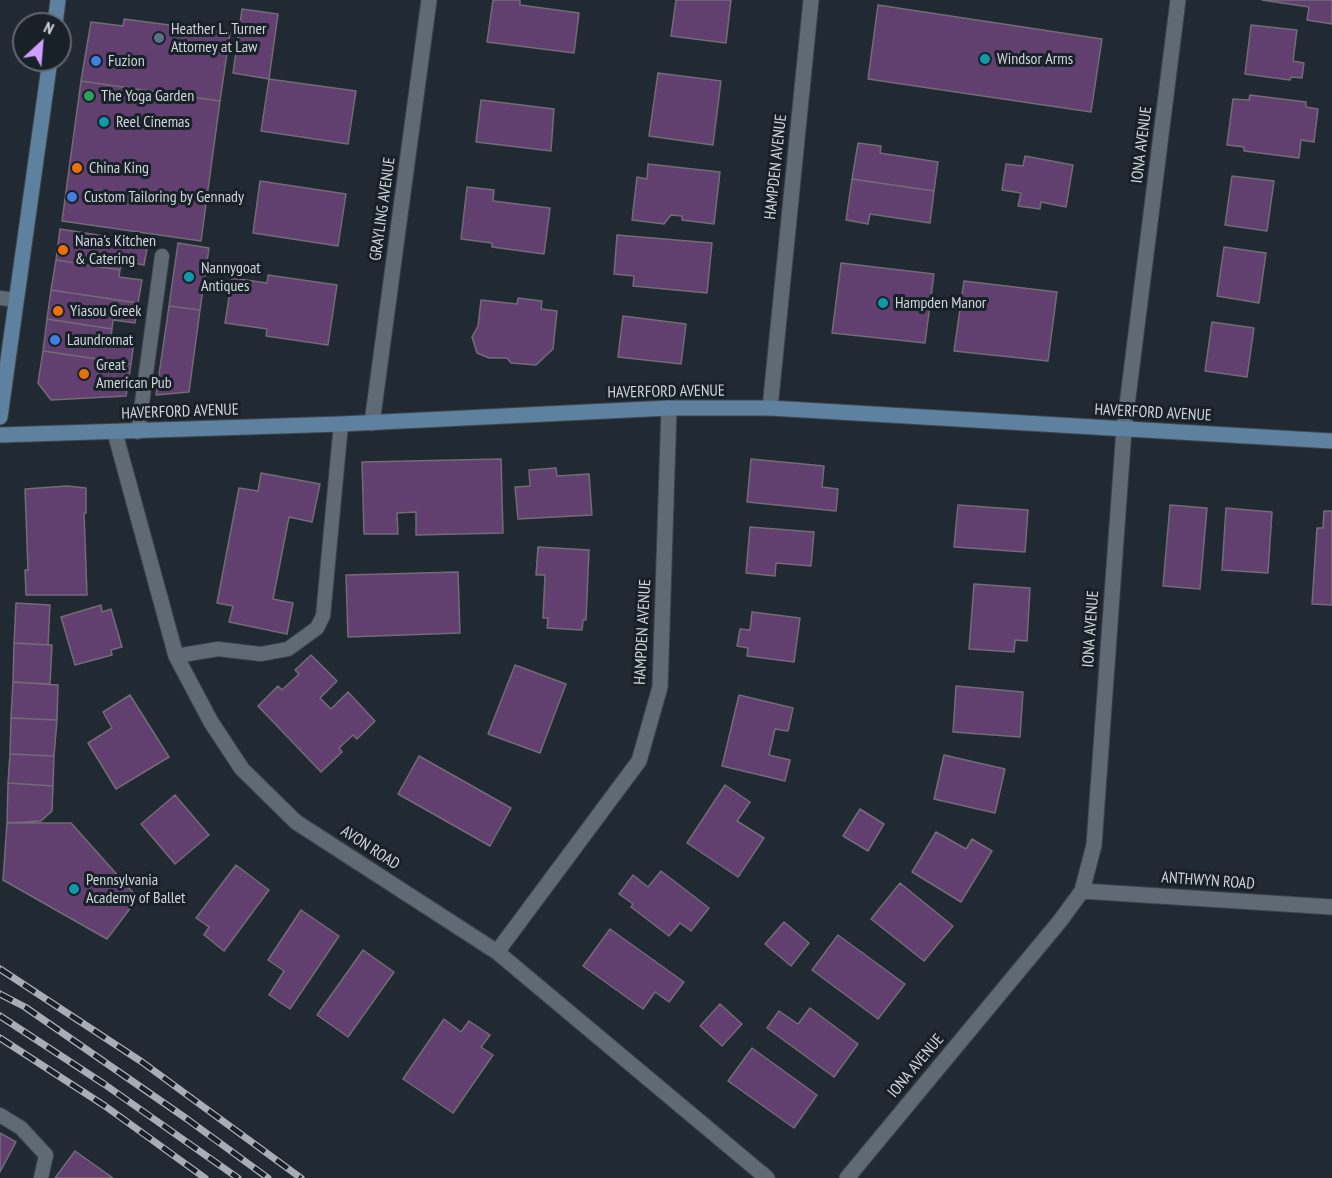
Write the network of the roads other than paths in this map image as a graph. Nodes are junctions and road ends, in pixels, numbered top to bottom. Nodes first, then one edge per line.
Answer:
1 (429, 0) edge
2 (811, 0) edge
3 (1178, 0) edge
4 (48, 72) edge
5 (162, 255) dead end
6 (0, 298) edge
7 (16, 300) junction
8 (669, 408) junction
9 (770, 408) junction
10 (0, 417) edge
11 (372, 423) junction
12 (341, 424) junction
13 (1124, 429) junction
14 (138, 432) junction
15 (115, 433) junction
16 (0, 435) edge
17 (1332, 441) edge
18 (176, 657) junction
19 (1082, 891) junction
20 (1332, 907) edge
21 (496, 952) junction
22 (0, 1115) edge
23 (41, 1178) edge
24 (767, 1178) edge
25 (847, 1178) edge

1 - 11 street, GRAYLING AVENUE
2 - 9 street, HAMPDEN AVENUE
3 - 13 street, IONA AVENUE
4 - 7 street
5 - 14 lane
6 - 7 lane
7 - 10 street
8 - 9 street, HAVERFORD AVENUE
8 - 11 street, HAVERFORD AVENUE
8 - 21 street, HAMPDEN AVENUE
9 - 13 street, HAVERFORD AVENUE
11 - 12 street, HAVERFORD AVENUE
12 - 14 street, HAVERFORD AVENUE
12 - 18 lane
13 - 17 street, HAVERFORD AVENUE
13 - 19 street, IONA AVENUE
14 - 15 street, HAVERFORD AVENUE
15 - 16 street, HAVERFORD AVENUE
15 - 18 street, AVON ROAD
18 - 21 street, AVON ROAD
19 - 20 street, ANTHWYN ROAD
19 - 25 street, IONA AVENUE
21 - 24 street, AVON ROAD
22 - 23 lane

